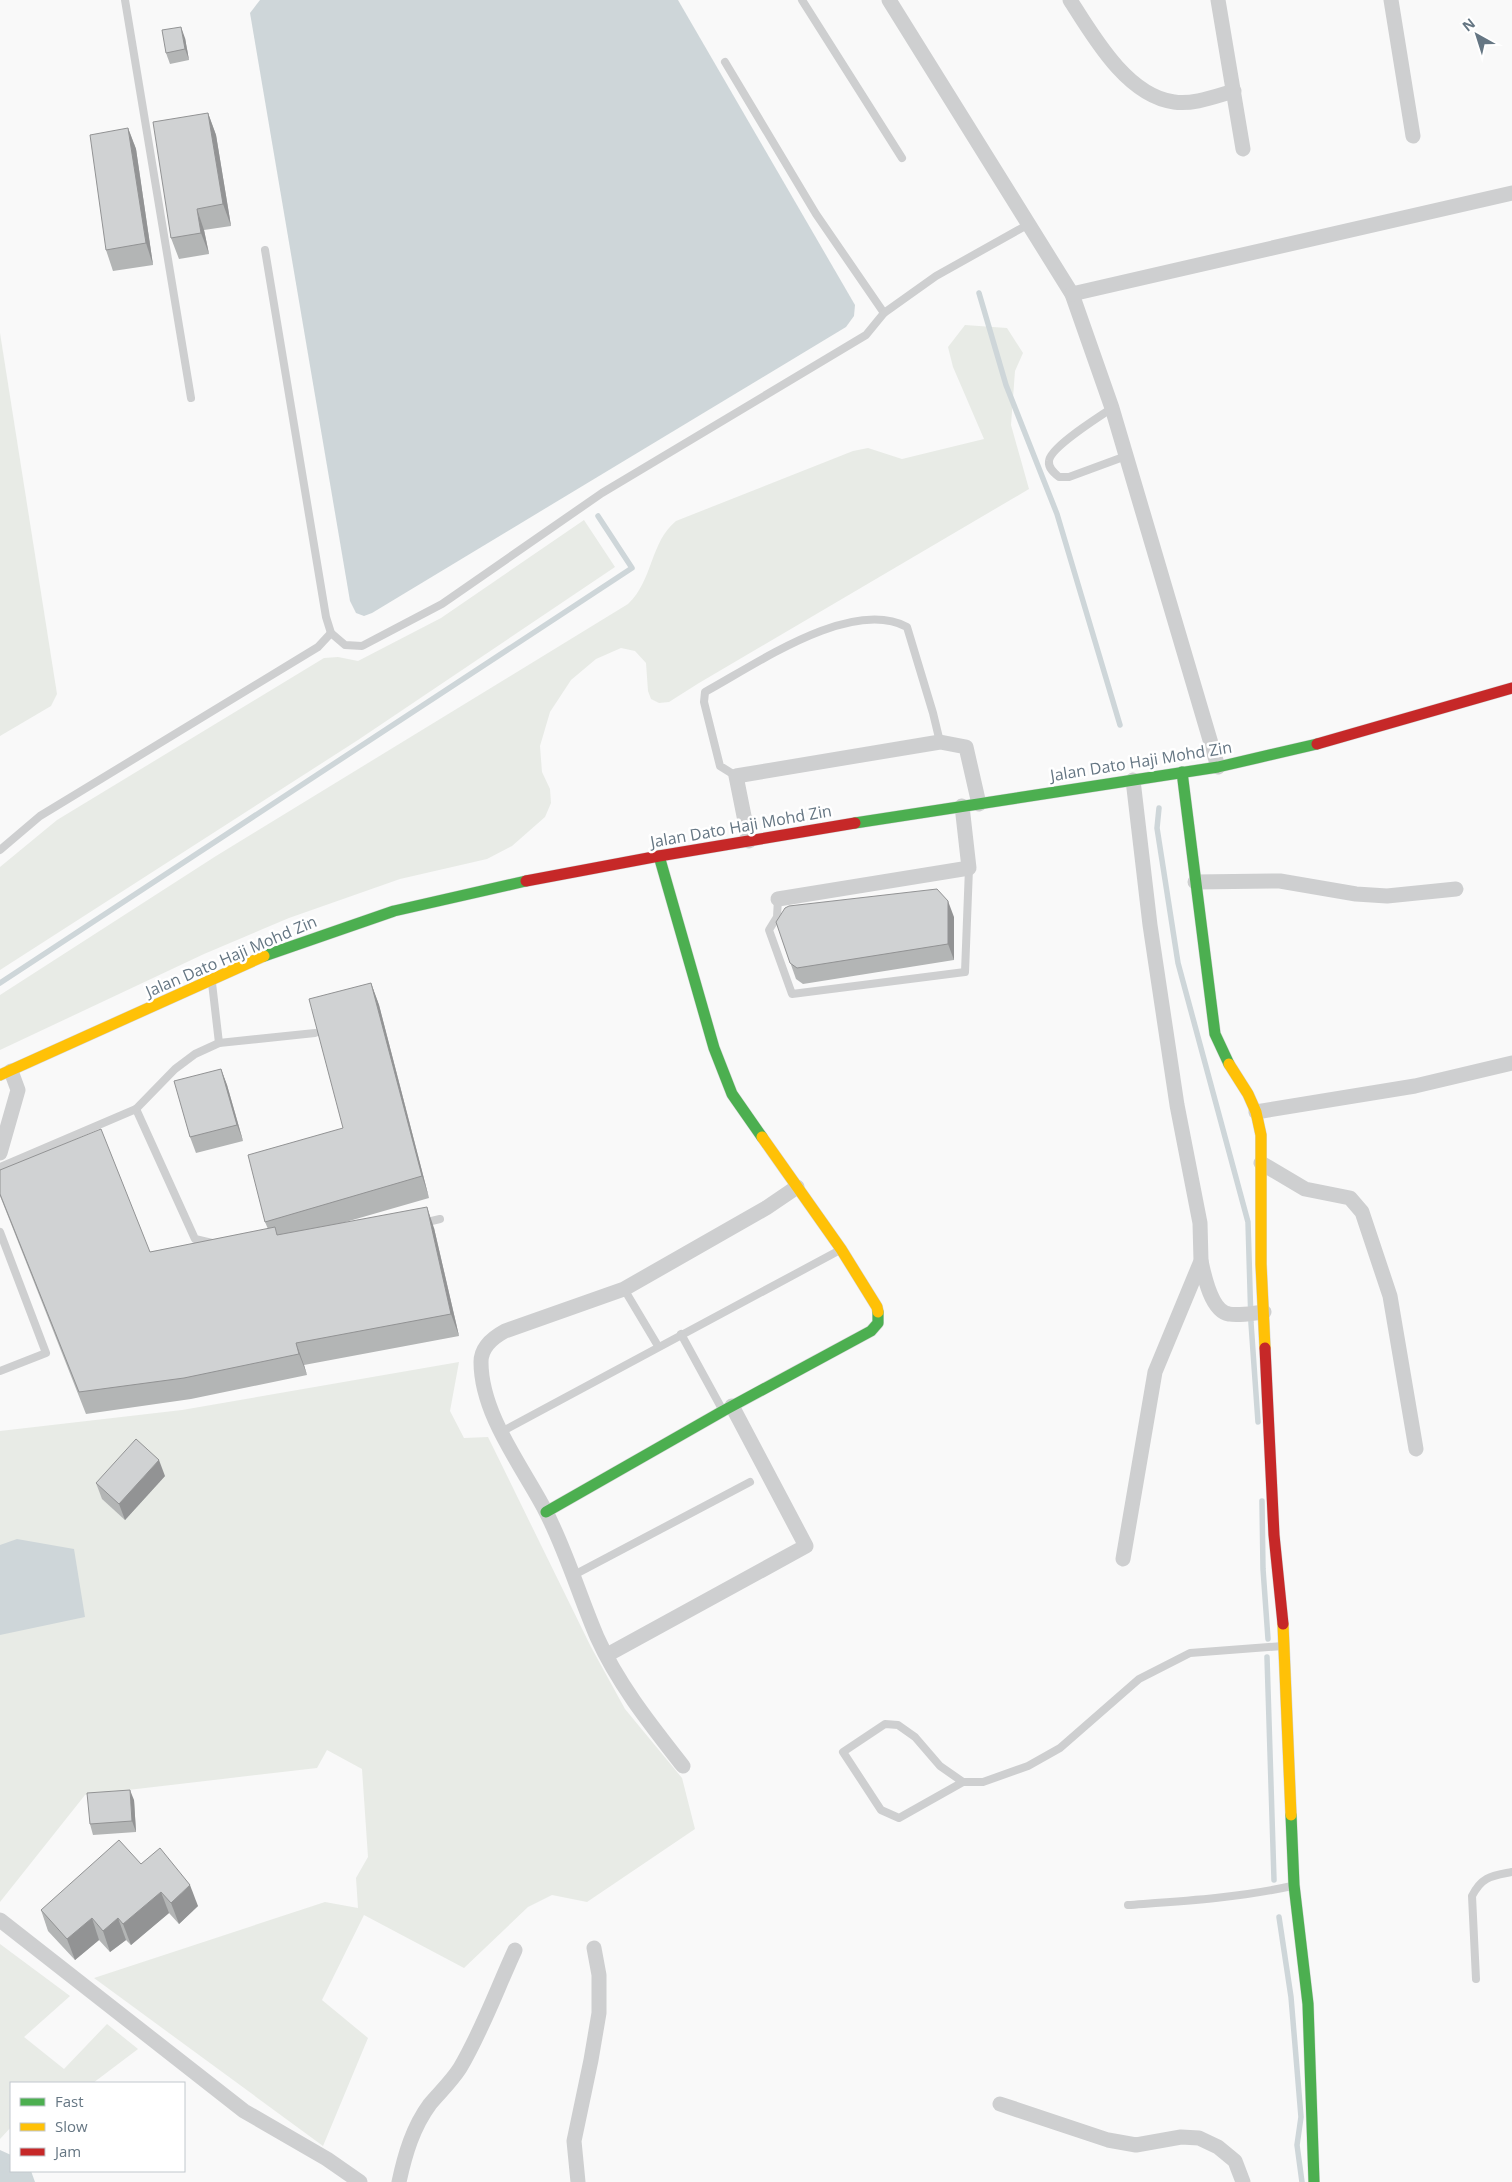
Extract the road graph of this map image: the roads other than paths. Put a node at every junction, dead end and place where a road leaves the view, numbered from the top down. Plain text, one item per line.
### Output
1 (125, 0) edge
2 (802, 0) edge
3 (889, 0) edge
4 (1070, 0) edge
5 (1218, 0) edge
6 (1391, 0) edge
7 (726, 62) dead end
8 (1234, 92) junction
9 (1412, 136) dead end
10 (1243, 149) dead end
11 (902, 158) dead end
12 (1512, 192) edge
13 (1029, 224) junction
14 (265, 250) dead end
15 (1072, 294) junction
16 (884, 313) junction
17 (191, 398) dead end
18 (1112, 408) junction
19 (1126, 456) junction
20 (331, 633) junction
21 (1512, 688) edge
22 (940, 742) junction
23 (1218, 767) junction
24 (1182, 772) junction
25 (736, 776) junction
26 (1133, 780) junction
27 (979, 804) junction
28 (962, 806) junction
29 (749, 841) junction
30 (0, 850) edge
31 (659, 856) junction
32 (969, 868) junction
33 (1195, 882) junction
34 (1456, 890) dead end
35 (778, 899) joint
36 (211, 979) junction
37 (315, 1033) edge
38 (219, 1043) junction
39 (1512, 1063) edge
40 (6, 1073) edge
41 (136, 1110) junction
42 (1256, 1112) junction
43 (0, 1153) edge
44 (1261, 1164) junction
45 (0, 1167) edge
46 (797, 1187) junction
47 (440, 1219) dead end
48 (412, 1226) edge
49 (0, 1232) edge
50 (220, 1245) edge
51 (842, 1249) junction
52 (1201, 1261) junction
53 (624, 1289) junction
54 (1261, 1312) junction
55 (681, 1334) junction
56 (658, 1346) junction
57 (0, 1370) edge
58 (727, 1408) junction
59 (501, 1432) junction
60 (1416, 1449) dead end
61 (750, 1482) dead end
62 (546, 1512) junction
63 (1124, 1559) dead end
64 (572, 1576) junction
65 (1285, 1646) junction
66 (607, 1655) junction
67 (683, 1766) dead end
68 (963, 1782) junction
69 (1512, 1872) edge
70 (1294, 1885) junction
71 (1128, 1905) dead end
72 (0, 1920) edge
73 (594, 1948) dead end
74 (515, 1950) dead end
75 (1476, 1979) dead end
76 (1000, 2104) dead end
77 (360, 2182) edge
78 (400, 2182) edge
79 (578, 2182) edge
80 (1243, 2182) edge
81 (1314, 2182) edge

1 - 17 lane
2 - 11 lane
3 - 13 street
4 - 8 street
5 - 8 street
6 - 9 street
7 - 16 lane
8 - 10 street
12 - 15 street
13 - 15 street
13 - 16 lane
14 - 20 lane
15 - 18 street
16 - 20 lane
18 - 19 street
18 - 19 lane
19 - 23 street
20 - 30 lane
21 - 23 street, Jalan Dato Haji Mohd Zin
22 - 25 street
22 - 25 lane
22 - 27 street
23 - 24 street, Jalan Dato Haji Mohd Zin
24 - 26 street, Jalan Dato Haji Mohd Zin
24 - 33 street
25 - 29 street
26 - 27 street, Jalan Dato Haji Mohd Zin
26 - 52 street
27 - 28 street, Jalan Dato Haji Mohd Zin
28 - 29 street, Jalan Dato Haji Mohd Zin
28 - 32 street
29 - 31 street, Jalan Dato Haji Mohd Zin
31 - 36 street, Jalan Dato Haji Mohd Zin
31 - 46 street
32 - 35 street
32 - 35 lane
33 - 34 street
33 - 42 street
36 - 38 lane
36 - 40 street, Jalan Dato Haji Mohd Zin
37 - 38 lane
38 - 41 lane
39 - 42 street
40 - 43 street
41 - 45 lane
41 - 50 lane
42 - 44 street
44 - 54 street
44 - 60 street
46 - 51 street
46 - 53 street
47 - 48 lane
49 - 57 lane
51 - 55 lane
51 - 58 street
52 - 54 street
52 - 63 street
53 - 56 lane
53 - 59 street
54 - 65 street
55 - 56 lane
55 - 58 lane
56 - 59 lane
58 - 62 street
58 - 66 street
59 - 62 street
61 - 64 lane
62 - 64 street
64 - 66 street
65 - 68 lane
65 - 70 street
66 - 67 street
68 - 68 lane
69 - 75 lane
70 - 71 lane
70 - 81 street
72 - 77 street
73 - 79 street
74 - 78 street
76 - 80 street

